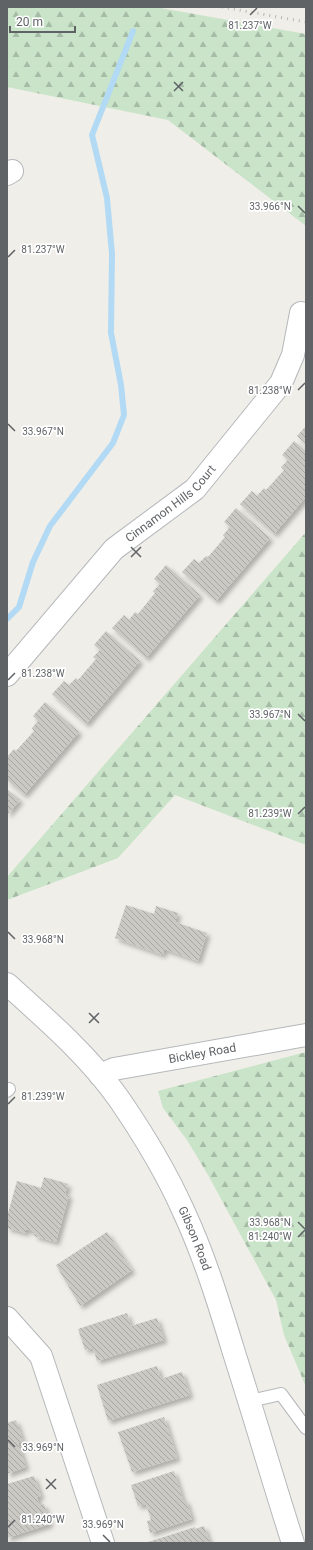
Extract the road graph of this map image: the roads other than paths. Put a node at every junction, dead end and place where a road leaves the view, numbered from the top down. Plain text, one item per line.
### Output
1 (301, 313) dead end
2 (7, 676) edge
3 (7, 984) edge
4 (306, 1035) edge
5 (100, 1075) junction
6 (7, 1318) edge
7 (250, 1401) junction
8 (306, 1428) edge
9 (104, 1543) edge
10 (293, 1543) edge

1 - 2 street, Cinnamon Hills Court
3 - 5 street, Gibson Road
4 - 5 street, Bickley Road
5 - 7 street, Gibson Road
6 - 9 street
7 - 8 lane
7 - 10 street, Gibson Road

